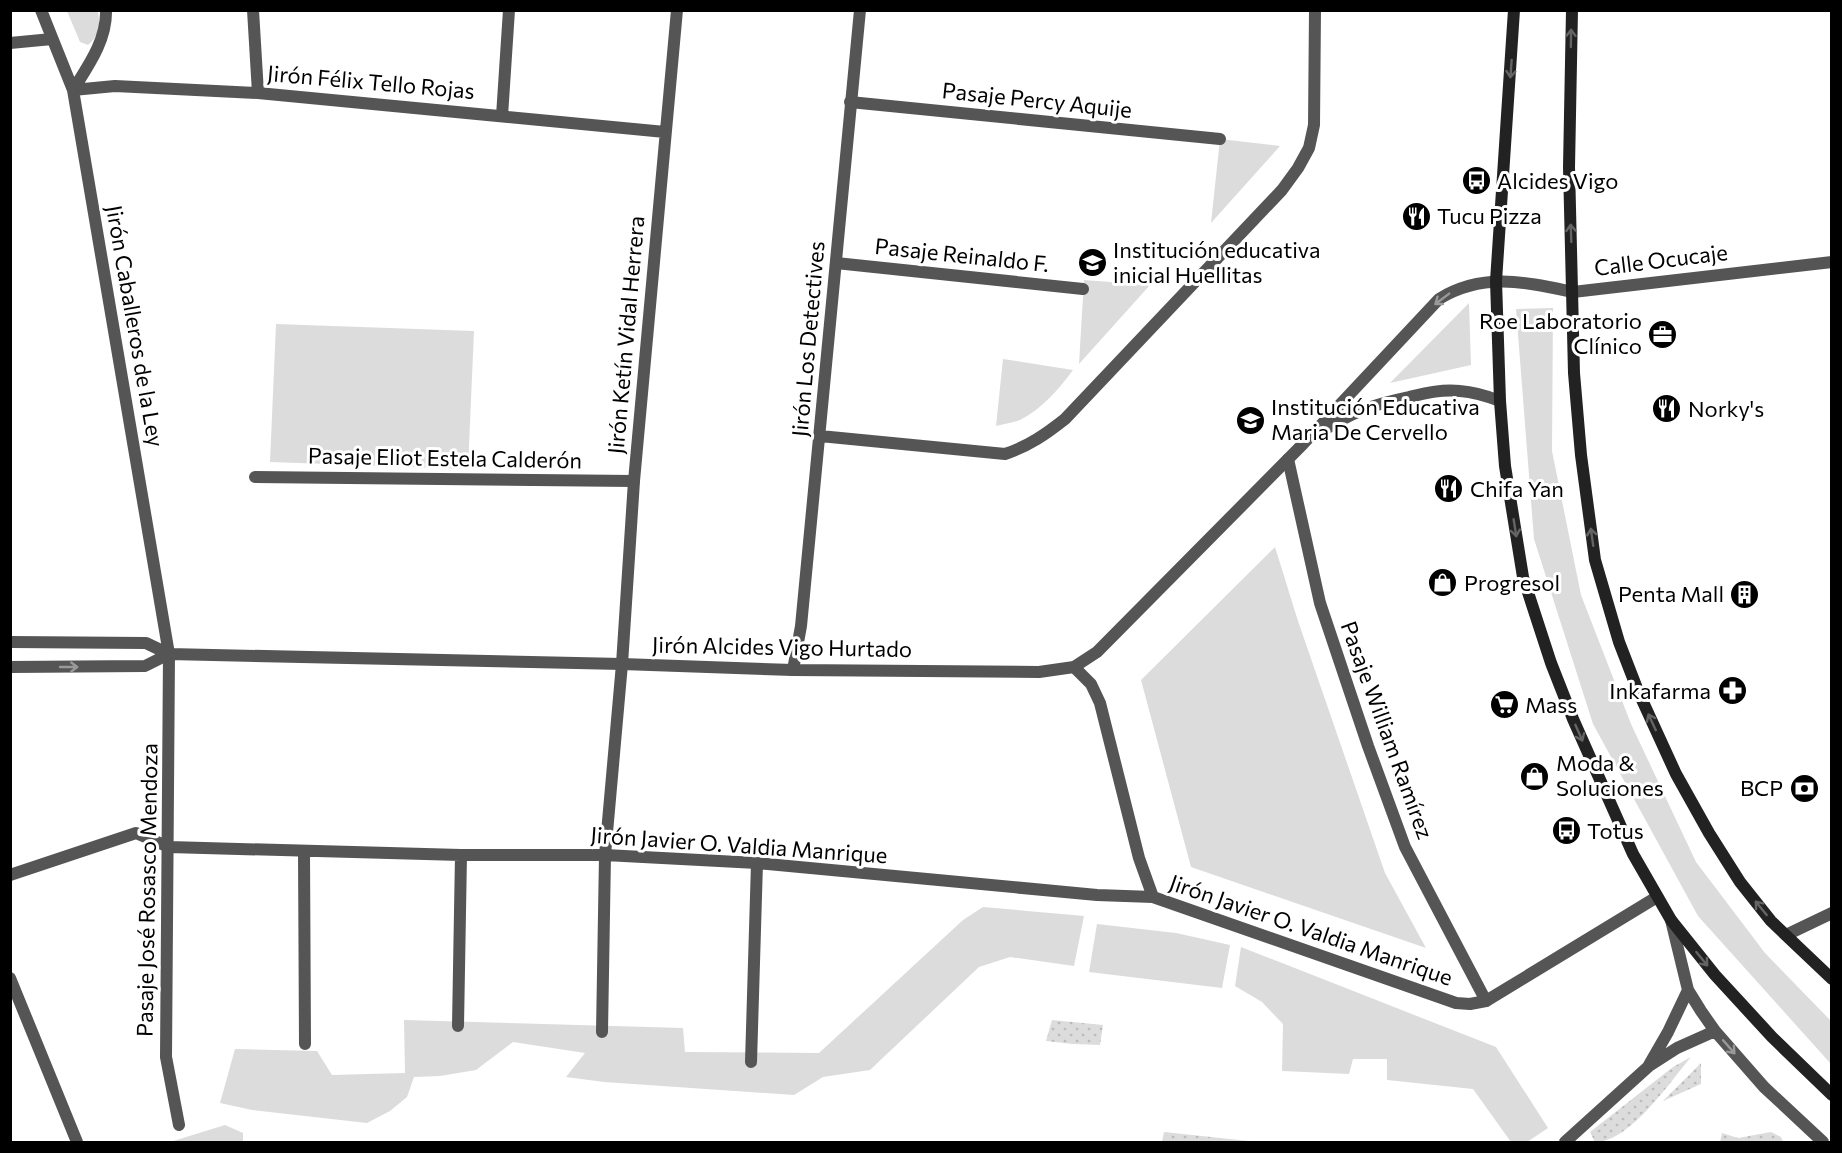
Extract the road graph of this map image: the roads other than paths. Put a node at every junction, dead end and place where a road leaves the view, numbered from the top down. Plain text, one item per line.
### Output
1 (41, 10) edge
2 (106, 10) edge
3 (253, 10) edge
4 (509, 10) edge
5 (677, 10) edge
6 (860, 10) edge
7 (1315, 10) edge
8 (1514, 10) edge
9 (1572, 10) edge
10 (52, 39) junction
11 (10, 43) edge
12 (73, 90) junction
13 (258, 93) junction
14 (850, 102) junction
15 (502, 116) junction
16 (665, 132) junction
17 (1220, 139) dead end
18 (836, 262) junction
19 (1832, 262) edge
20 (1496, 282) junction
21 (1083, 289) dead end
22 (1573, 292) junction
23 (1500, 401) junction
24 (820, 436) junction
25 (1303, 444) junction
26 (1288, 459) junction
27 (255, 477) dead end
28 (634, 481) junction
29 (10, 642) edge
30 (169, 654) junction
31 (622, 664) junction
32 (1074, 666) junction
33 (10, 667) edge
34 (793, 670) junction
35 (169, 847) junction
36 (304, 852) junction
37 (461, 855) junction
38 (605, 855) junction
39 (757, 863) junction
40 (10, 875) edge
41 (1153, 897) junction
42 (1657, 897) junction
43 (1832, 912) edge
44 (1671, 920) junction
45 (1786, 935) junction
46 (10, 978) edge
47 (1832, 979) edge
48 (1688, 990) junction
49 (1486, 1001) junction
50 (458, 1026) dead end
51 (1715, 1030) junction
52 (602, 1032) dead end
53 (305, 1044) dead end
54 (751, 1062) dead end
55 (1649, 1066) junction
56 (1832, 1095) edge
57 (179, 1125) dead end
58 (77, 1143) edge
59 (1565, 1143) edge
60 (1823, 1143) edge

1 - 10 street, Jirón Caballeros de la Ley
2 - 12 street
3 - 13 street
4 - 15 street
5 - 16 street, Jirón Ketín Vidal Herrera
6 - 14 street, Jirón Los Detectives
7 - 24 street
8 -> 20 main road
22 -> 9 main road
10 - 11 street
10 - 12 street, Jirón Caballeros de la Ley
12 - 13 street, Jirón Félix Tello Rojas
12 - 30 street, Jirón Caballeros de la Ley
13 - 15 street, Jirón Félix Tello Rojas
14 - 17 street, Pasaje Percy Aquije
14 - 18 street, Jirón Los Detectives
15 - 16 street, Jirón Félix Tello Rojas
16 - 28 street, Jirón Ketín Vidal Herrera
18 - 21 street, Pasaje Reinaldo F.
18 - 24 street, Jirón Los Detectives
19 - 22 street, Calle Ocucaje
20 - 22 street, Calle Ocucaje
20 - 23 main road
20 -> 25 street, Jirón Alcides Vigo Hurtado
45 -> 22 main road
23 - 25 street, Jirón Alcides Vigo Hurtado
23 -> 42 main road
24 - 34 street, Jirón Los Detectives
25 - 26 street, Jirón Alcides Vigo Hurtado
26 - 32 street, Jirón Alcides Vigo Hurtado
26 - 49 street, Pasaje William Ramírez
27 - 28 street, Pasaje Eliot Estela Calderón
28 - 31 street, Jirón Ketín Vidal Herrera
29 - 30 street, Jirón Alcides Vigo Hurtado
30 - 31 street, Jirón Alcides Vigo Hurtado
33 -> 30 street, Jirón Alcides Vigo Hurtado
30 - 35 street, Pasaje José Rosasco Mendoza
31 - 34 street, Jirón Alcides Vigo Hurtado
31 - 38 street, Jirón Ketín Vidal Herrera
32 - 34 street, Jirón Alcides Vigo Hurtado
32 - 41 street
35 - 36 street, Jirón Javier O. Valdia Manrique
35 - 40 street, Jirón Javier O. Valdia Manrique
35 - 57 street, Pasaje José Rosasco Mendoza
36 - 37 street, Jirón Javier O. Valdia Manrique
36 - 53 street
37 - 38 street, Jirón Javier O. Valdia Manrique
37 - 50 street
38 - 39 street, Jirón Javier O. Valdia Manrique
38 - 52 street, Jirón Ketín Vidal Herrera
39 - 41 street, Jirón Javier O. Valdia Manrique
39 - 54 street
41 - 49 street, Jirón Javier O. Valdia Manrique
42 - 44 main road
42 - 49 street
43 - 45 street
44 - 48 street
44 -> 56 main road
45 - 47 main road
46 - 58 street
48 - 51 street
48 - 55 street
51 - 55 street
51 -> 60 street
55 - 59 street

